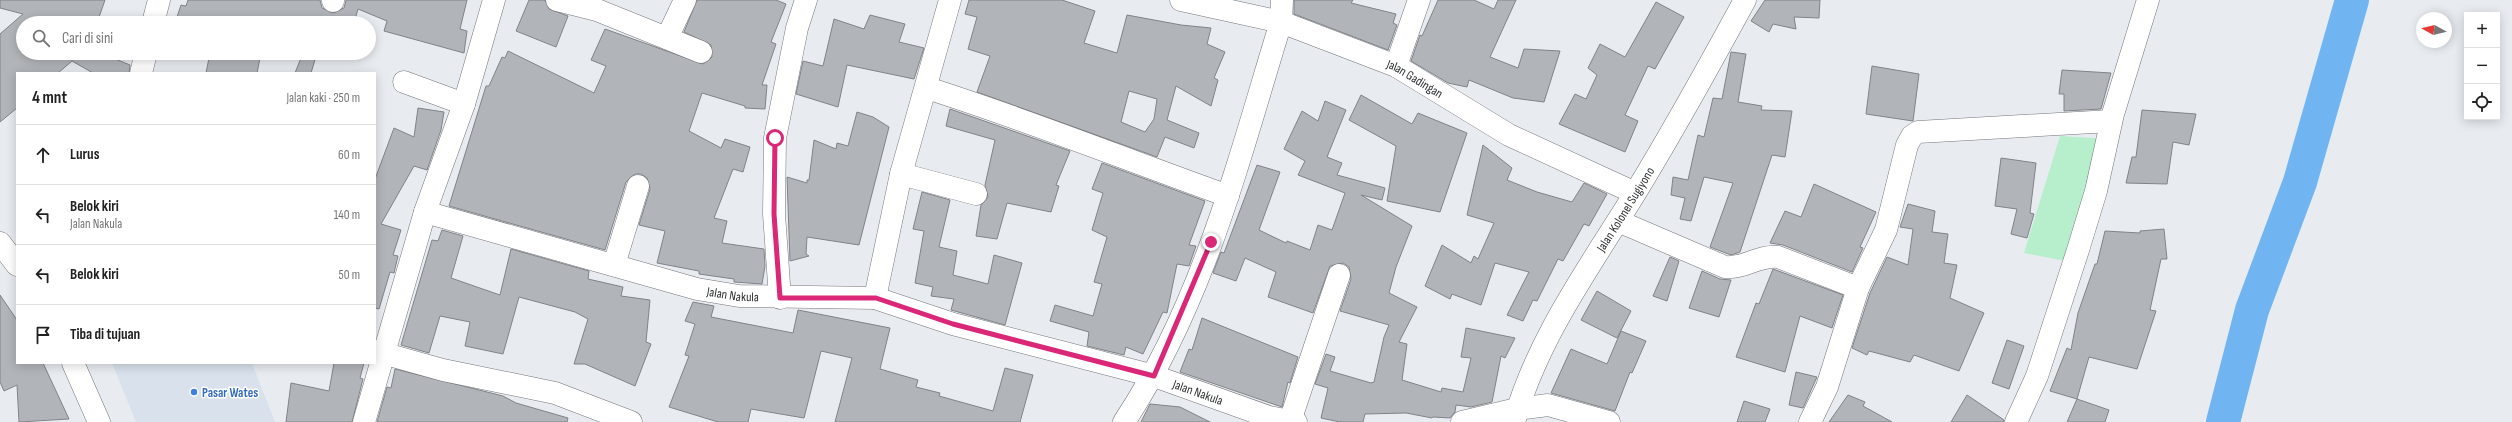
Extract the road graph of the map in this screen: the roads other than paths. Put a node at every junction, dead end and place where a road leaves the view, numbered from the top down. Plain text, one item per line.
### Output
1 (159, 0) edge
2 (494, 0) edge
3 (557, 0) edge
4 (685, 0) edge
5 (806, 0) edge
6 (950, 0) edge
7 (1181, 0) edge
8 (1282, 0) edge
9 (1419, 0) edge
10 (1745, 0) edge
11 (2148, 0) edge
12 (155, 16) edge
13 (1281, 22) junction
14 (667, 38) junction
15 (701, 52) dead end
16 (144, 60) edge
17 (1396, 66) junction
18 (140, 72) edge
19 (404, 82) dead end
20 (927, 88) junction
21 (464, 104) junction
22 (2111, 121) junction
23 (901, 174) junction
24 (638, 186) dead end
25 (1636, 193) junction
26 (976, 194) dead end
27 (1228, 196) junction
28 (425, 212) junction
29 (1618, 221) junction
30 (0, 243) edge
31 (16, 263) edge
32 (614, 265) junction
33 (1339, 275) dead end
34 (1858, 288) junction
35 (780, 298) junction
36 (876, 298) junction
37 (380, 352) edge
38 (73, 364) edge
39 (1154, 376) junction
40 (1516, 415) edge
41 (1268, 420) edge
42 (99, 422) edge
43 (364, 422) edge
44 (631, 422) edge
45 (1124, 422) edge
46 (1293, 422) edge
47 (1462, 422) edge
48 (1609, 422) edge
49 (1810, 422) edge
50 (2016, 422) edge

1 - 12 main road
2 - 21 main road
3 - 14 main road
4 - 14 main road
5 - 35 main road
6 - 20 main road
7 - 13 main road, Jalan Gadingan
8 - 13 main road
9 - 17 main road
10 - 25 main road, Jalan Kolonel Sugiyono
11 - 22 main road
13 - 17 main road, Jalan Gadingan
13 - 27 main road
14 - 15 main road
16 - 18 main road
17 - 25 main road, Jalan Gadingan
19 - 21 main road
20 - 23 main road
20 - 27 main road
21 - 28 main road
22 - 34 main road
22 - 50 main road
23 - 26 main road
23 - 36 main road
24 - 32 main road
25 - 29 main road, Jalan Kolonel Sugiyono
27 - 39 main road
28 - 32 main road, Jalan Nakula
28 - 37 main road
29 - 34 main road
29 - 40 main road, Jalan Kolonel Sugiyono
30 - 31 main road
32 - 35 main road, Jalan Nakula
33 - 46 main road
34 - 49 main road
35 - 36 main road, Jalan Nakula
36 - 39 main road, Jalan Nakula
37 - 43 main road
37 - 44 main road
38 - 42 main road
39 - 41 main road, Jalan Nakula
39 - 45 main road
40 - 47 main road
40 - 48 main road
41 - 46 main road, Jalan Nakula

